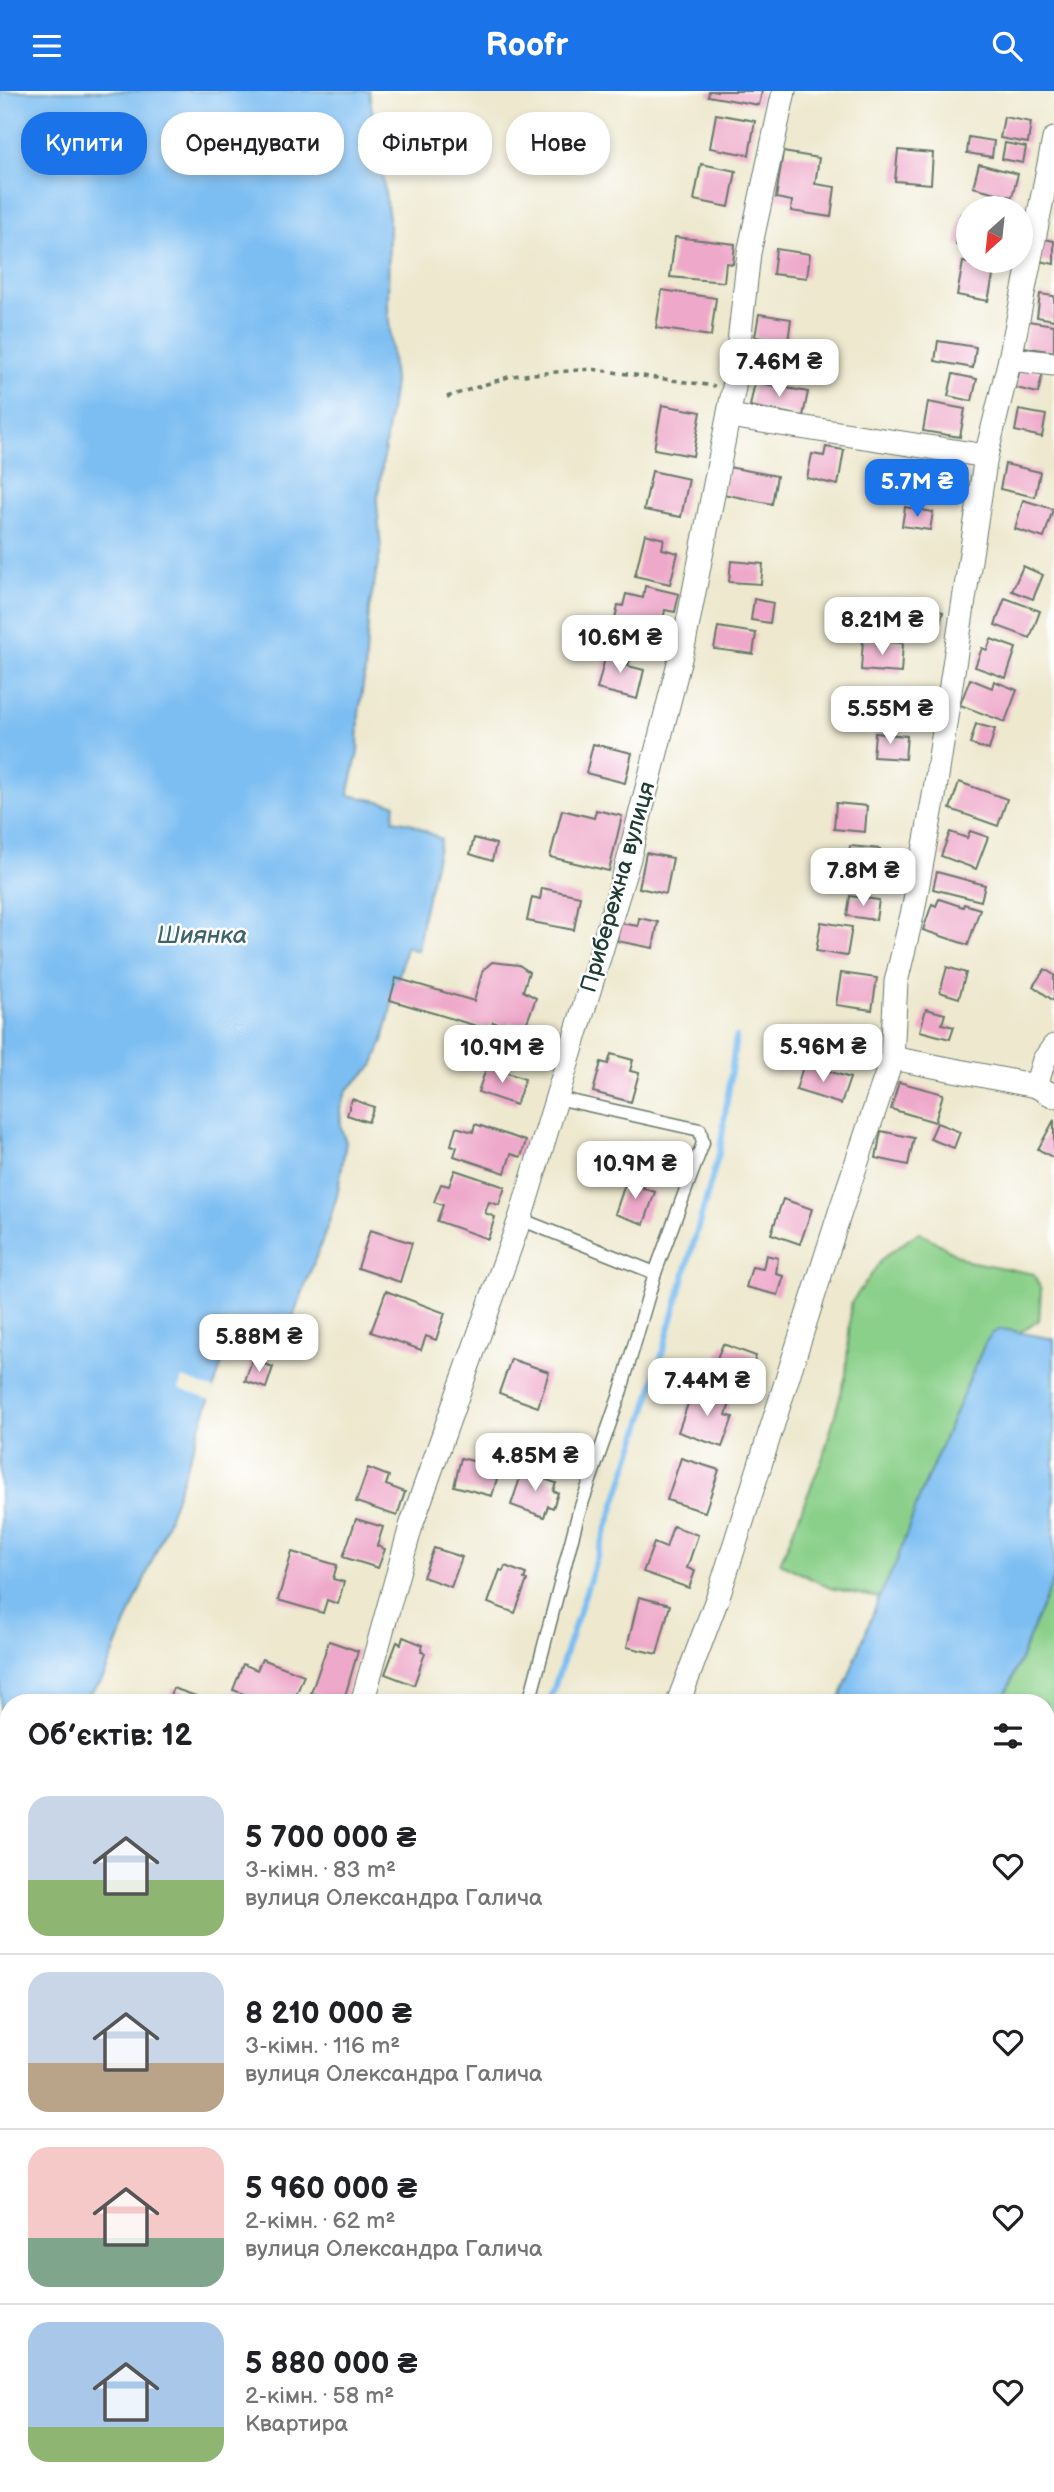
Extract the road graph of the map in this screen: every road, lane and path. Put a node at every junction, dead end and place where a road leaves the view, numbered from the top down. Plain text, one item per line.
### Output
1 (784, 91) edge
2 (1054, 139) edge
3 (1010, 359) junction
4 (1054, 364) edge
5 (734, 387) junction
6 (447, 397) dead end
7 (729, 416) junction
8 (986, 456) junction
9 (1054, 1046) edge
10 (892, 1058) junction
11 (1045, 1091) edge
12 (557, 1098) junction
13 (520, 1219) junction
14 (655, 1273) junction
15 (364, 1694) edge
16 (531, 1694) edge
17 (681, 1694) edge

1 - 5 street, Прибережна вулиця
2 - 3 street
3 - 4 street
3 - 8 street
5 - 6 path
5 - 7 street, Прибережна вулиця
7 - 8 street
7 - 12 street, Прибережна вулиця
8 - 10 street
9 - 11 street
10 - 11 street
10 - 17 street
12 - 13 street, Прибережна вулиця
12 - 14 lane
13 - 14 lane
13 - 15 street, Прибережна вулиця
14 - 16 lane

